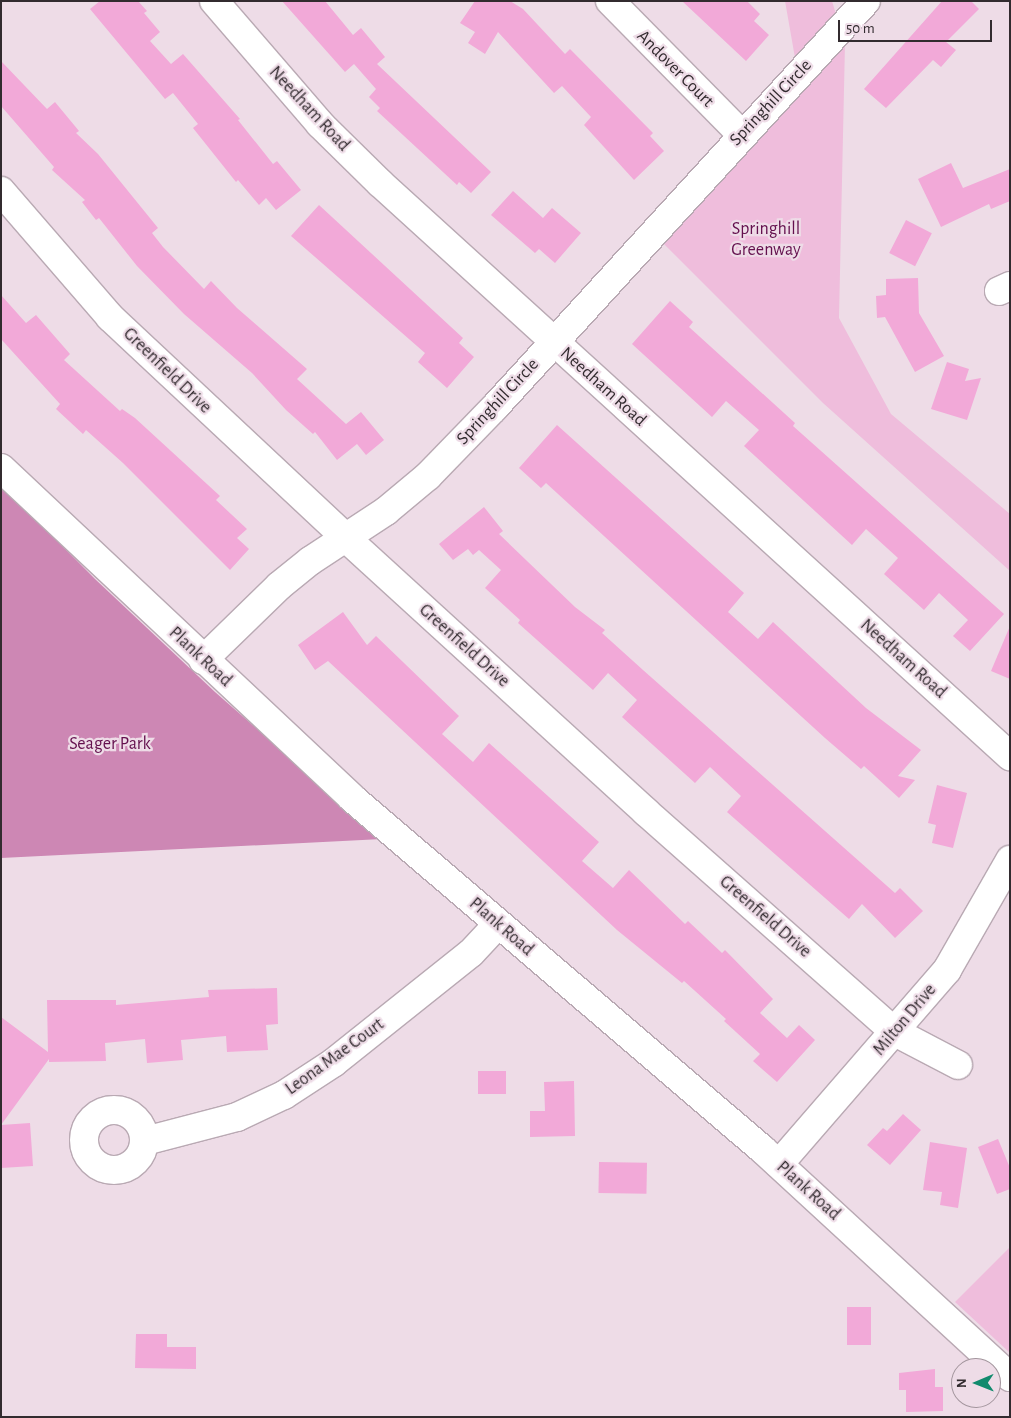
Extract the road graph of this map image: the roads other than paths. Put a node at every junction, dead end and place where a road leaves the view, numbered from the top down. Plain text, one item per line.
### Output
1 (214, 1) edge
2 (610, 1) edge
3 (866, 1) edge
4 (742, 135) junction
5 (1, 191) edge
6 (554, 342) junction
7 (1, 468) edge
8 (346, 538) junction
9 (203, 660) junction
10 (1010, 756) edge
11 (1010, 860) edge
12 (498, 924) junction
13 (896, 1032) junction
14 (958, 1066) dead end
15 (145, 1141) dead end
16 (779, 1164) junction
17 (1010, 1377) edge

1 - 6 street, Needham Road
2 - 4 street, Andover Court
3 - 4 street, Springhill Circle
4 - 6 street, Springhill Circle
5 - 8 street, Greenfield Drive
6 - 8 street, Springhill Circle
6 - 10 street, Needham Road
7 - 9 street, Plank Road
8 - 9 street, Springhill Circle
8 - 13 street, Greenfield Drive
9 - 12 street, Plank Road
11 - 13 street, Milton Drive
12 - 15 street, Leona Mae Court
12 - 16 street, Plank Road
13 - 14 street, Greenfield Drive
13 - 16 street, Milton Drive
16 - 17 street, Plank Road

